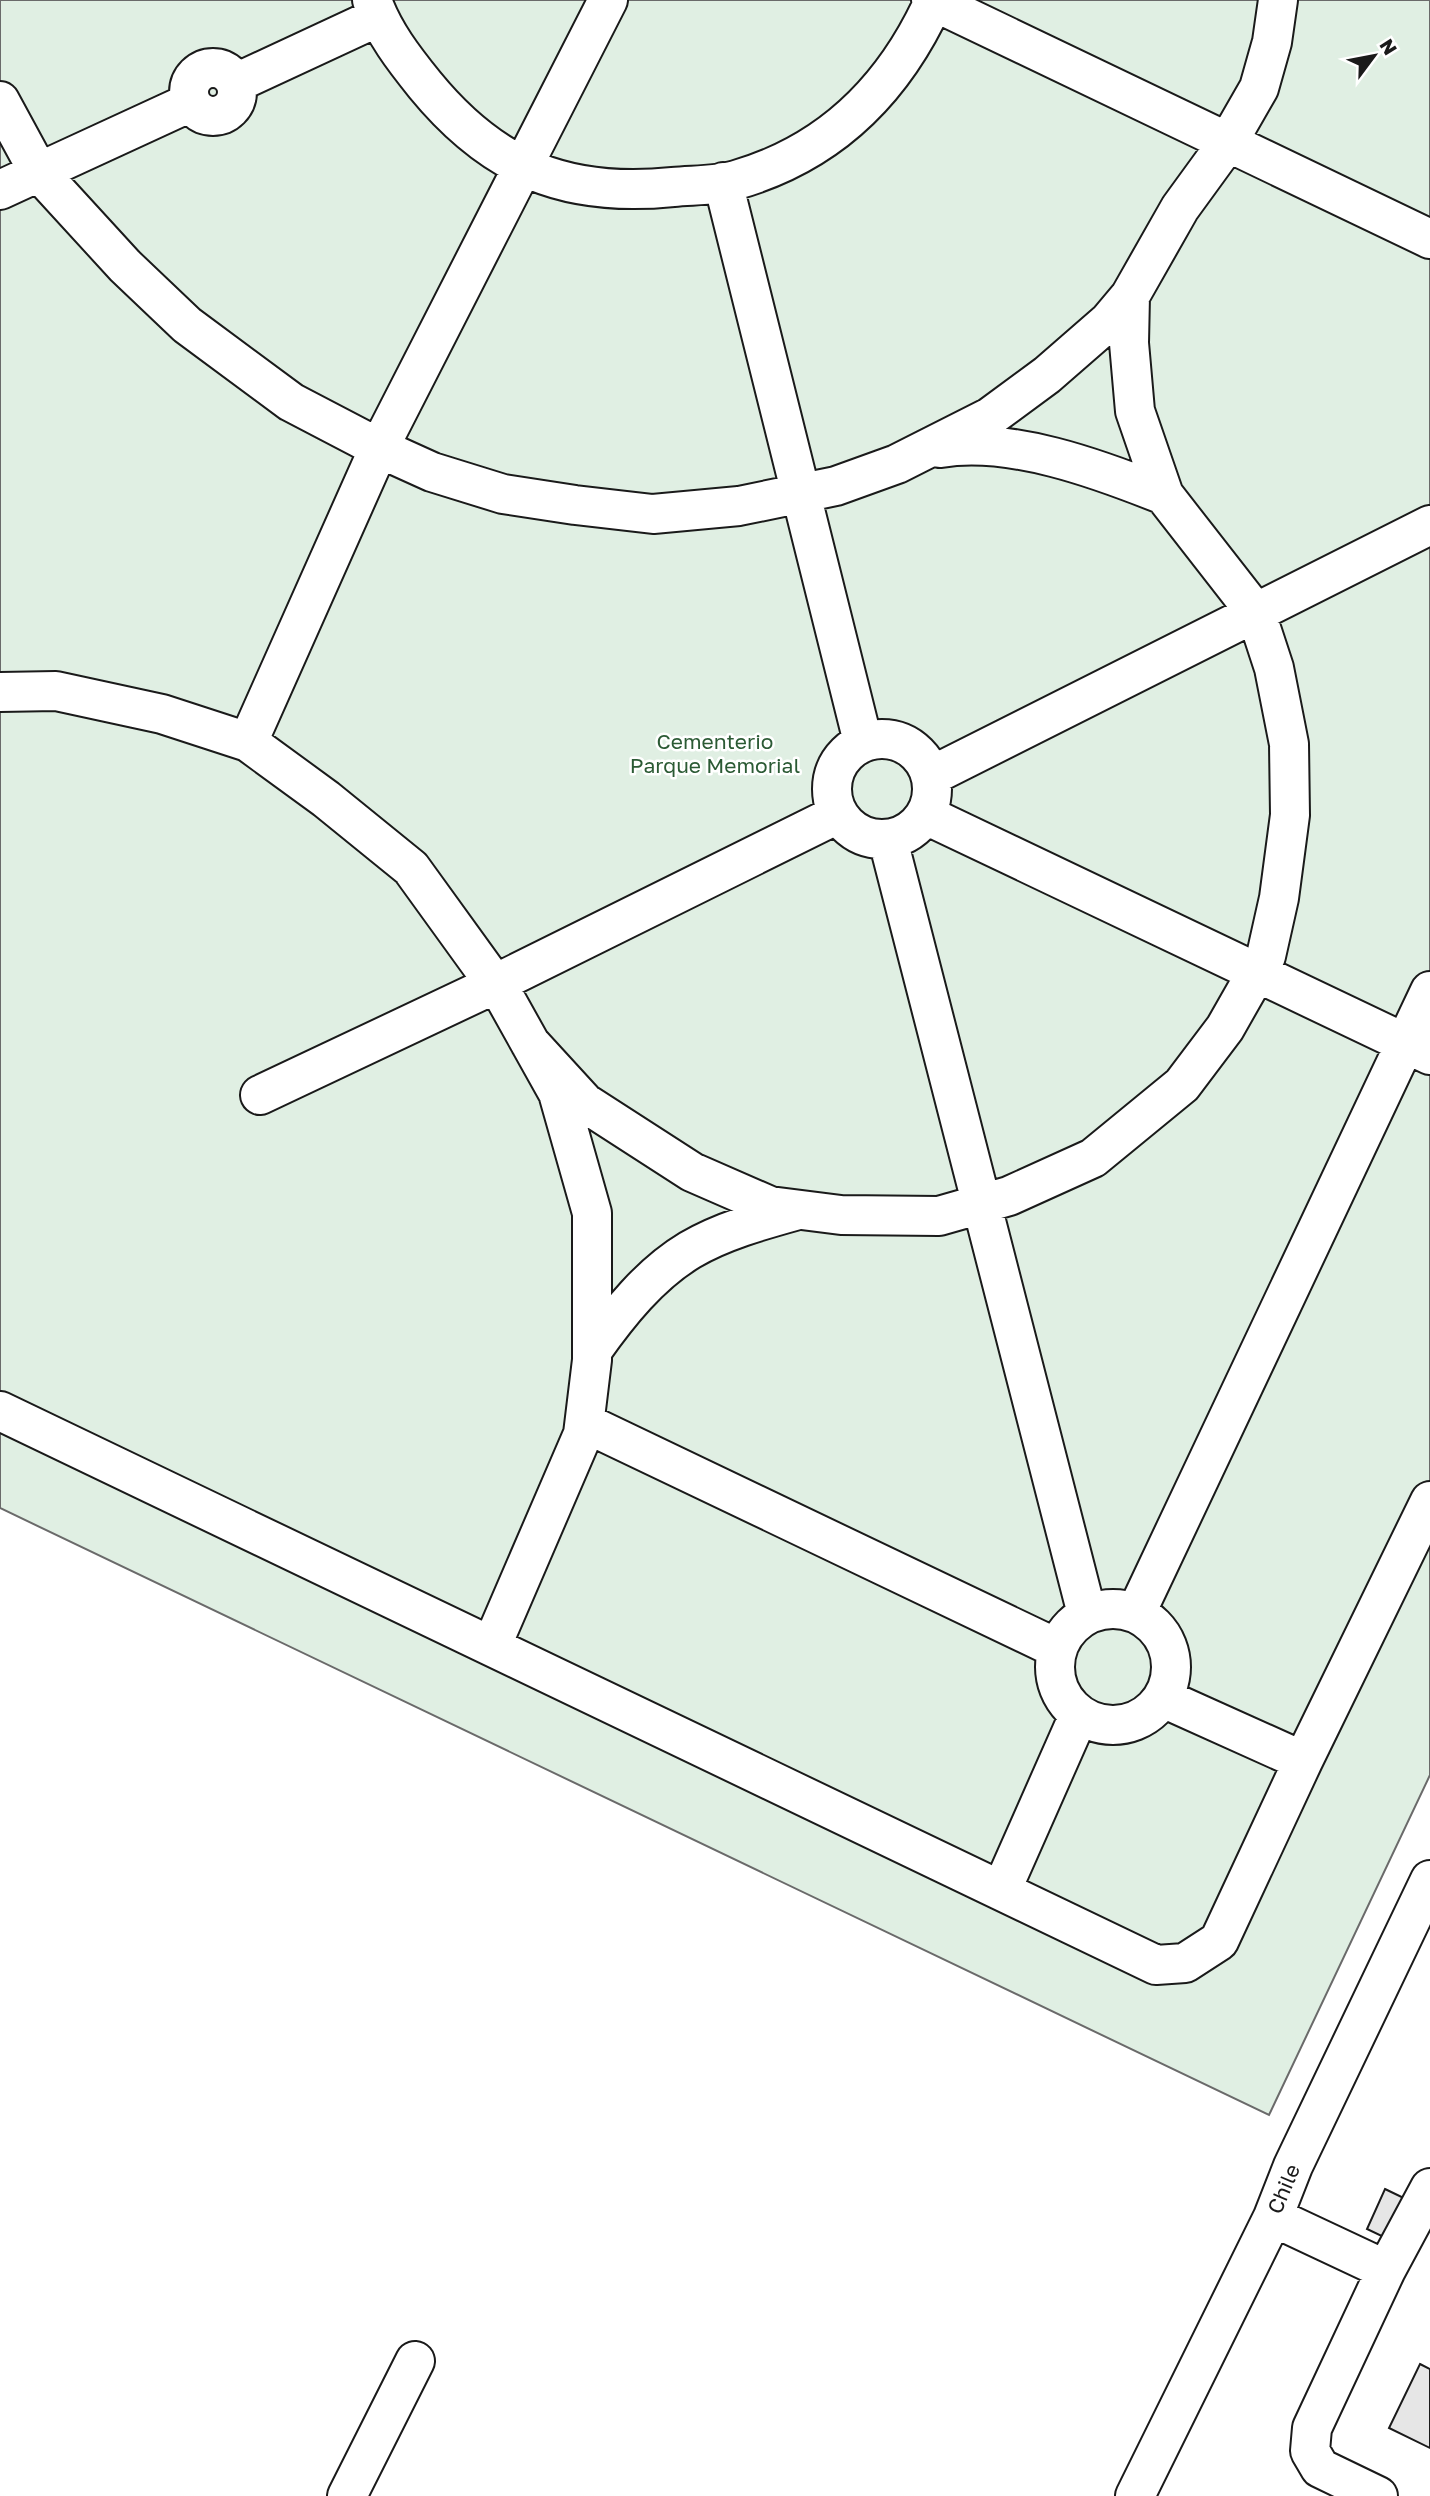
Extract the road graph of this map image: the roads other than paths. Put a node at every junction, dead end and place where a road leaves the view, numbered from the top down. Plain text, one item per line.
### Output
1 (608, 0) edge
2 (1278, 0) edge
3 (932, 1) edge
4 (375, 8) edge
5 (0, 101) edge
6 (1228, 142) junction
7 (522, 168) junction
8 (38, 171) junction
9 (723, 182) junction
10 (0, 190) edge
11 (1430, 239) edge
12 (1130, 296) junction
13 (379, 448) junction
14 (922, 451) junction
15 (802, 493) junction
16 (1164, 495) junction
17 (1430, 525) edge
18 (1256, 613) junction
19 (0, 692) edge
20 (248, 742) junction
21 (863, 742) junction
22 (931, 776) junction
23 (838, 814) junction
24 (926, 815) junction
25 (888, 840) junction
26 (1257, 972) junction
27 (495, 984) junction
28 (1430, 990) edge
29 (530, 1043) junction
30 (1418, 1049) edge
31 (260, 1095) dead end
32 (982, 1204) junction
33 (800, 1210) junction
34 (592, 1351) junction
35 (0, 1411) edge
36 (585, 1423) junction
37 (1430, 1501) edge
38 (1136, 1613) junction
39 (1087, 1614) junction
40 (492, 1645) junction
41 (1058, 1649) junction
42 (1163, 1698) junction
43 (1079, 1715) junction
44 (1303, 1761) junction
45 (1430, 1880) edge
46 (1002, 1889) junction
47 (1430, 2188) edge
48 (1273, 2217) junction
49 (1386, 2270) junction
50 (415, 2361) dead end
51 (347, 2496) edge
52 (1135, 2496) edge
53 (1378, 2496) edge

1 - 7 street
2 - 6 street
3 - 6 street
3 - 9 street
4 - 7 street
4 - 8 street
5 - 8 street
6 - 11 street
6 - 12 street
7 - 9 street
7 - 13 street
8 - 10 street
8 - 13 street
9 - 15 street
12 - 14 street
12 - 16 street
13 - 15 street
13 - 20 street
14 - 15 street
14 - 16 street
15 - 21 street
16 - 18 street
17 - 18 street
18 - 22 street
18 - 26 street
19 - 20 street
20 - 27 street
21 - 22 street
21 - 23 street
22 - 24 street
23 - 25 street
23 - 27 street
24 - 25 street
24 - 26 street
25 - 32 street
26 - 30 street
26 - 32 street
27 - 29 street
27 - 31 street
28 - 30 street
29 - 33 street
29 - 34 street
30 - 38 street
32 - 33 street
32 - 39 street
33 - 34 street
34 - 36 street
35 - 40 street
36 - 40 street
36 - 41 street
37 - 44 street
38 - 39 street
38 - 42 street
39 - 41 street
40 - 46 street
41 - 43 street
42 - 43 street
42 - 44 street
43 - 46 street
44 - 46 street
45 - 48 street, Chile
47 - 49 street
48 - 49 street
48 - 52 street, Chile
49 - 53 street
50 - 51 street

